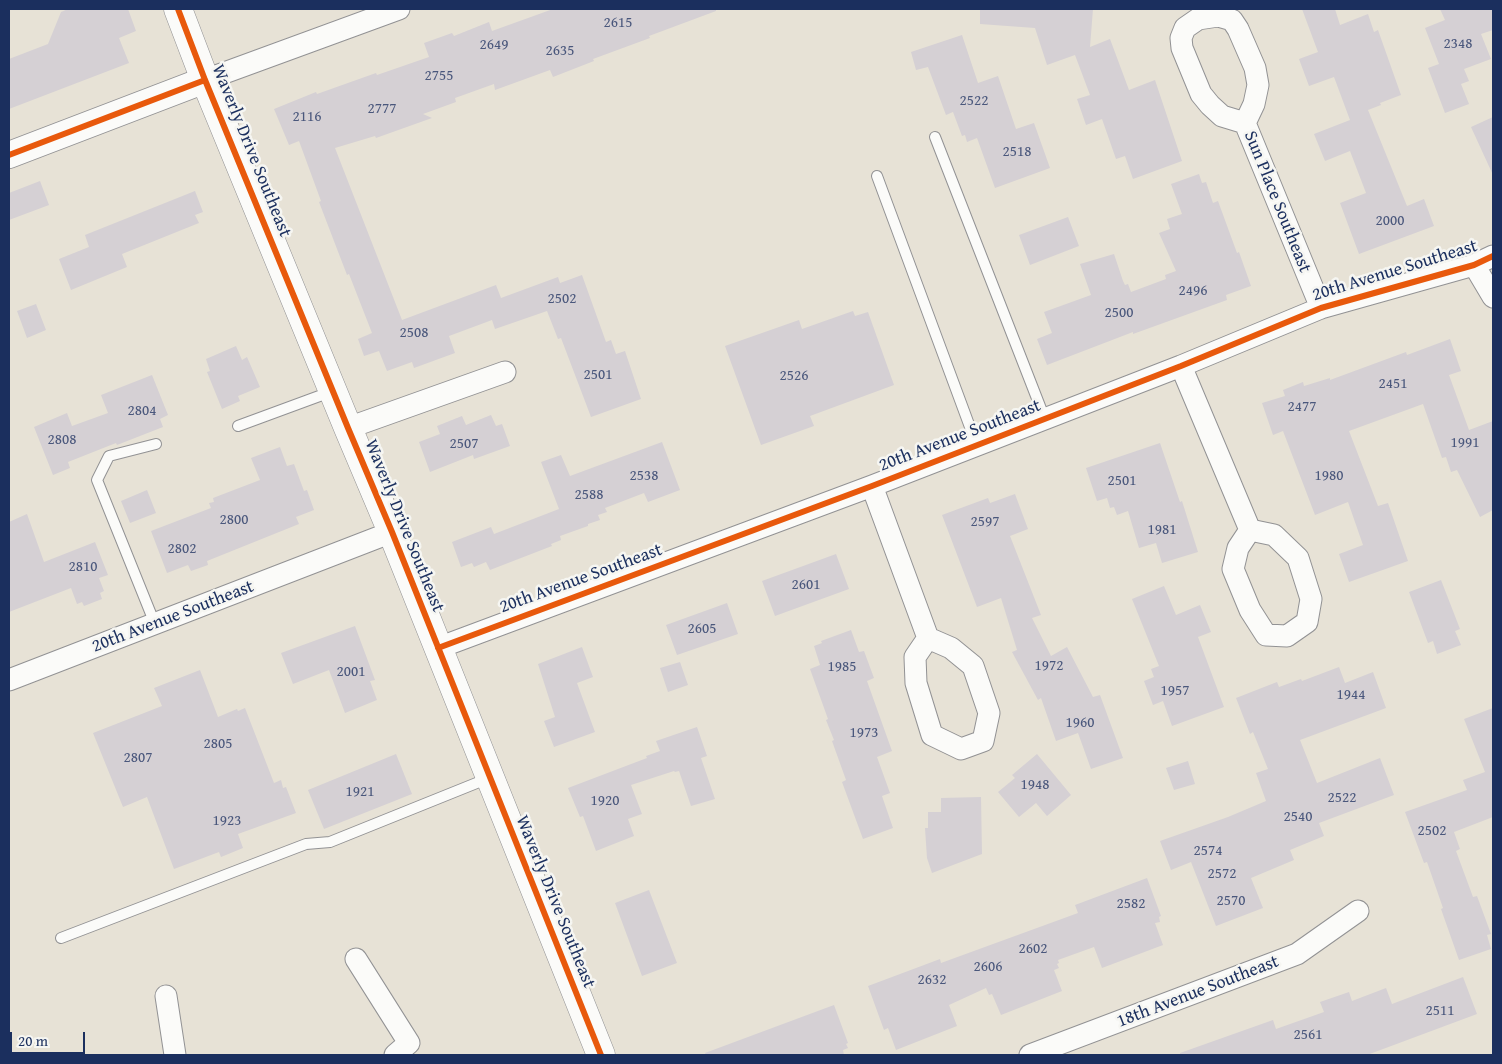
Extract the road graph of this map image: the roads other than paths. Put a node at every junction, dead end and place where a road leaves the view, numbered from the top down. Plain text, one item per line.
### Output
1 (178, 9) edge
2 (399, 9) edge
3 (205, 80) junction
4 (1245, 122) junction
5 (935, 137) dead end
6 (9, 155) edge
7 (877, 176) dead end
8 (1493, 256) edge
9 (1474, 265) junction
10 (1493, 296) edge
11 (1321, 308) junction
12 (1180, 366) junction
13 (505, 372) dead end
14 (334, 391) junction
15 (1045, 419) junction
16 (238, 426) dead end
17 (348, 428) junction
18 (156, 444) dead end
19 (977, 446) junction
20 (872, 486) junction
21 (1250, 530) junction
22 (392, 532) junction
23 (155, 624) junction
24 (928, 638) junction
25 (438, 648) junction
26 (9, 680) edge
27 (490, 778) junction
28 (1358, 912) dead end
29 (61, 938) dead end
30 (356, 959) dead end
31 (166, 996) dead end
32 (176, 1055) edge
33 (395, 1055) edge
34 (601, 1055) edge
35 (1030, 1055) edge

1 - 3 main road, Waverly Drive Southeast
2 - 3 street
3 - 6 street
3 - 14 main road, Waverly Drive Southeast
4 - 4 street, Sun Place Southeast
4 - 11 street, Sun Place Southeast
5 - 15 lane
7 - 19 lane
8 - 9 street, 20th Avenue Southeast
9 - 10 street
9 - 11 street, 20th Avenue Southeast
11 - 12 street, 20th Avenue Southeast
12 - 15 street, 20th Avenue Southeast
12 - 21 street
13 - 17 street
14 - 16 lane
14 - 17 main road, Waverly Drive Southeast
15 - 19 street, 20th Avenue Southeast
17 - 22 main road, Waverly Drive Southeast
18 - 23 lane
19 - 20 street, 20th Avenue Southeast
20 - 24 street
20 - 25 street, 20th Avenue Southeast
21 - 21 street
22 - 23 street, 20th Avenue Southeast
22 - 25 main road, Waverly Drive Southeast
23 - 26 street, 20th Avenue Southeast
24 - 24 street
25 - 27 main road, Waverly Drive Southeast
27 - 29 lane
27 - 34 main road, Waverly Drive Southeast
28 - 35 street, 18th Avenue Southeast
30 - 33 street
31 - 32 street

